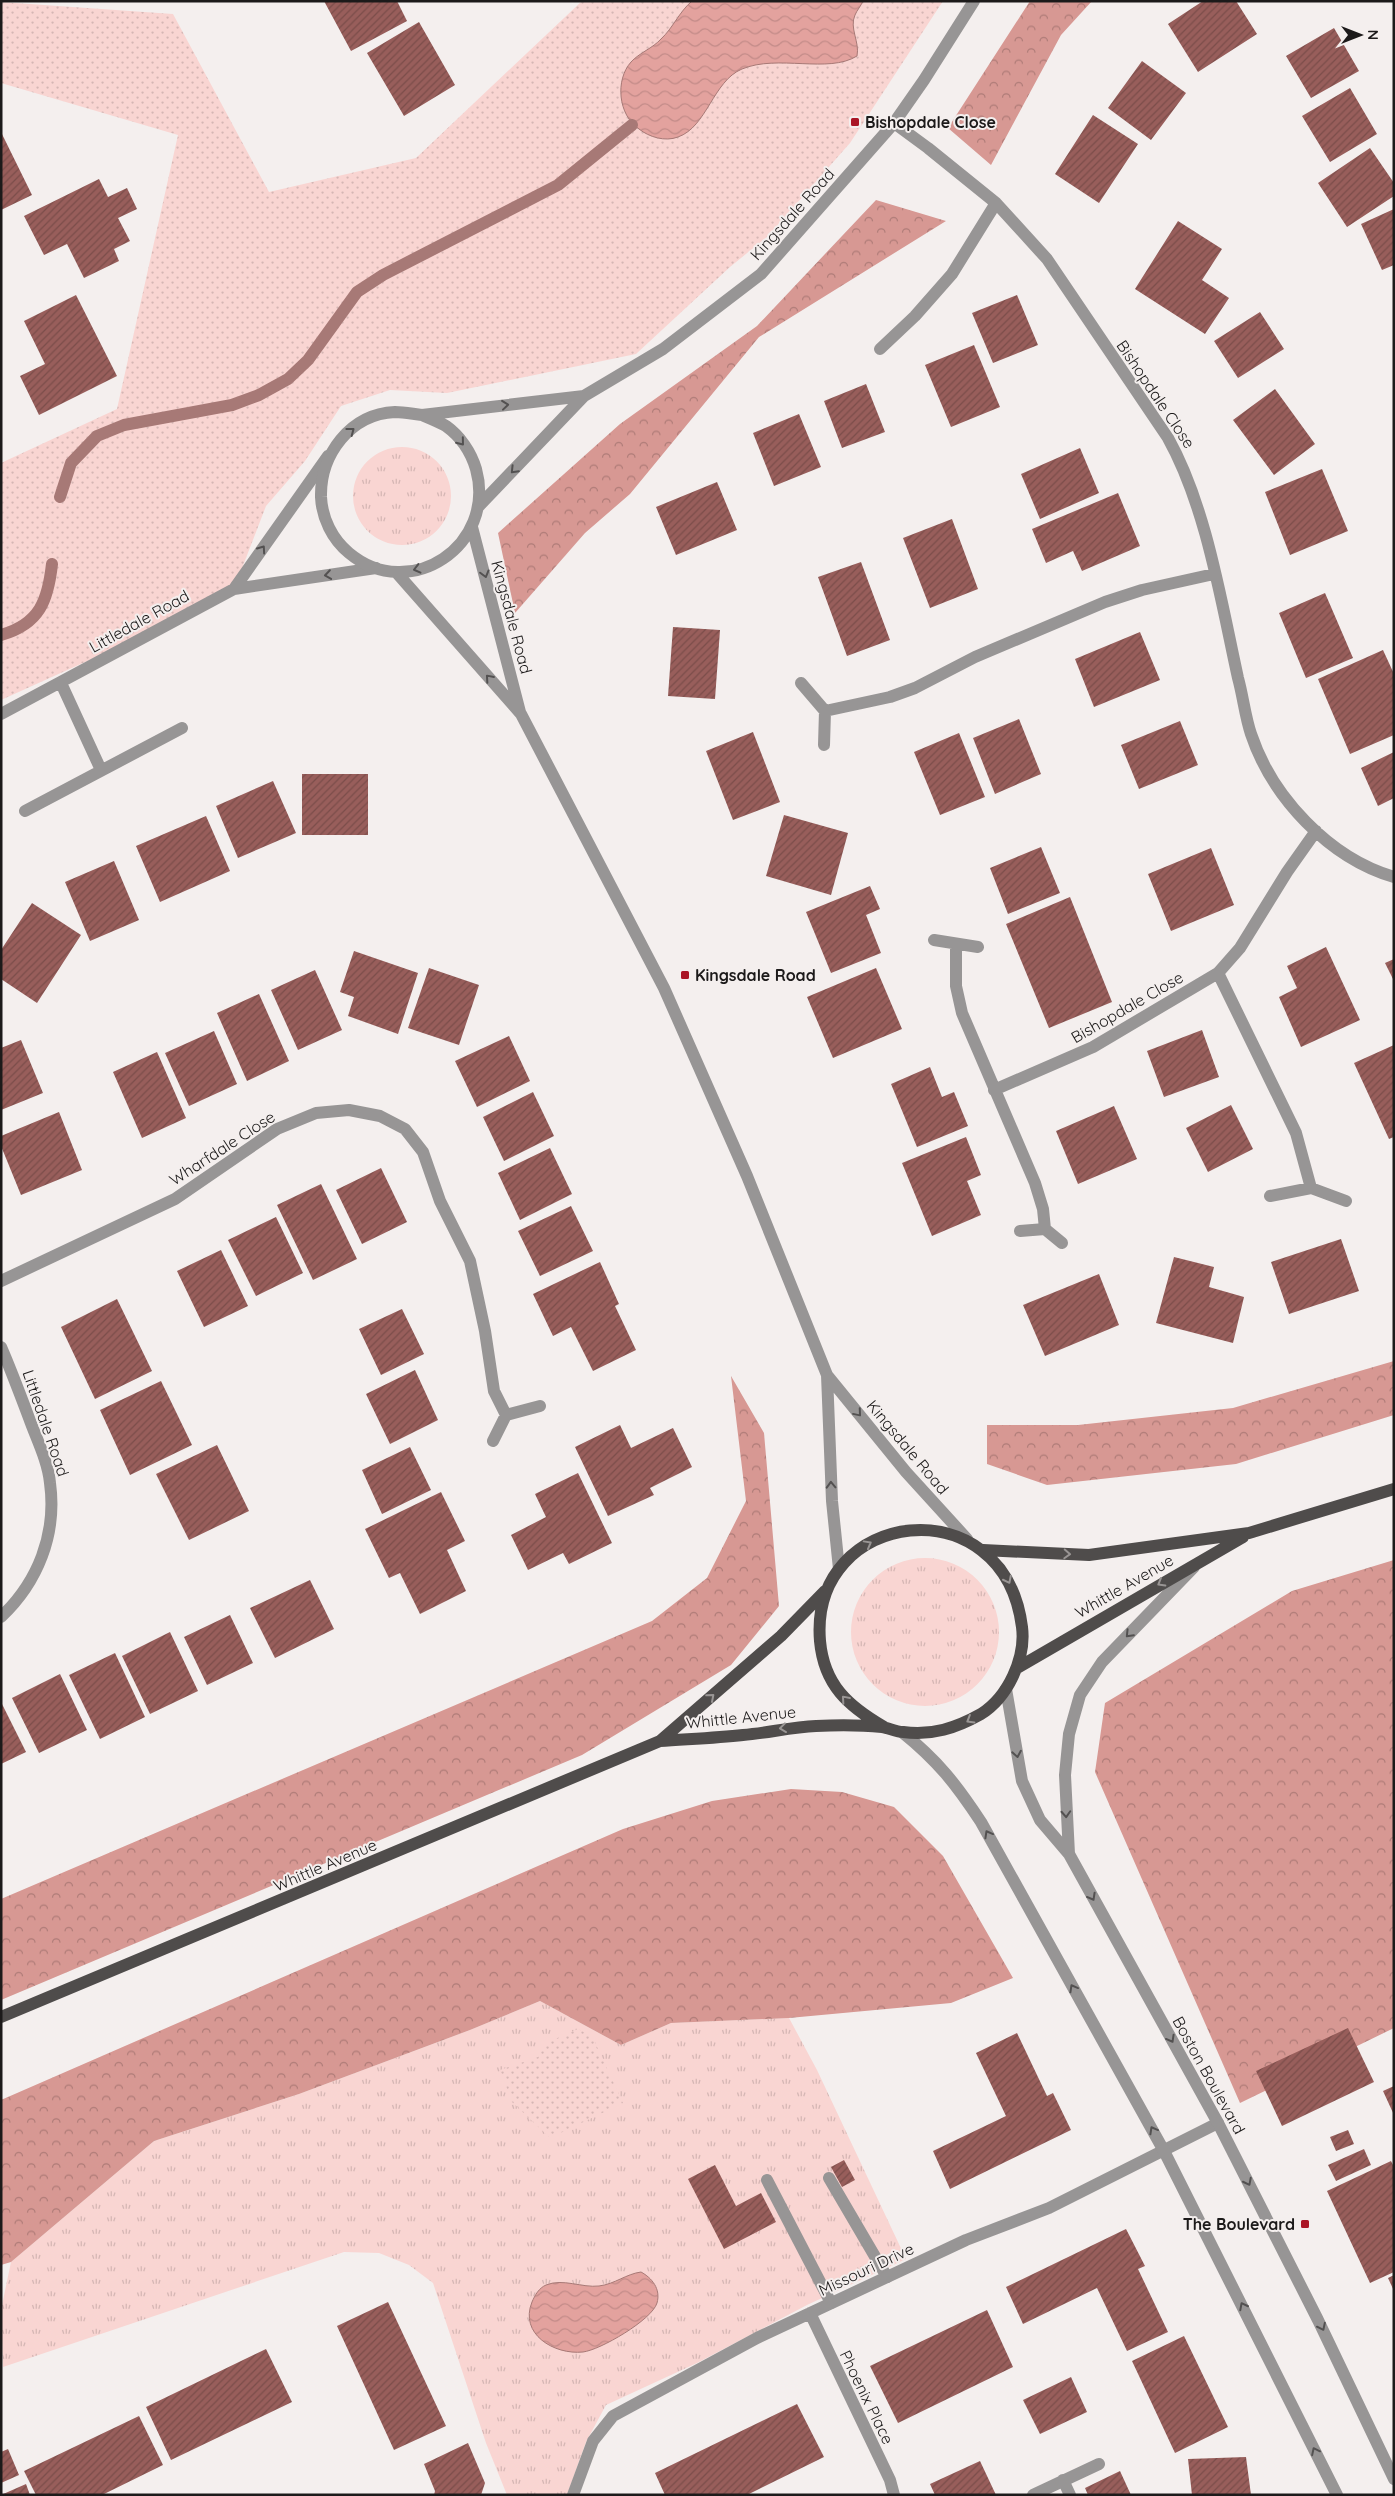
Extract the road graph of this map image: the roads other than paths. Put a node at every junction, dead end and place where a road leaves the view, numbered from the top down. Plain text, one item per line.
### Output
1 (974, 1) edge
2 (894, 123) junction
3 (996, 203) junction
4 (880, 349) dead end
5 (584, 396) junction
6 (422, 415) junction
7 (329, 454) junction
8 (479, 506) junction
9 (472, 527) junction
10 (376, 568) junction
11 (396, 572) junction
12 (1214, 574) junction
13 (234, 589) junction
14 (61, 682) junction
15 (800, 682) dead end
16 (825, 711) junction
17 (1, 714) edge
18 (521, 714) junction
19 (182, 728) dead end
20 (824, 745) dead end
21 (101, 770) junction
22 (25, 811) dead end
23 (1316, 831) junction
24 (1394, 877) edge
25 (934, 940) dead end
26 (956, 944) junction
27 (978, 947) dead end
28 (1218, 973) junction
29 (994, 1090) junction
30 (1311, 1188) junction
31 (1270, 1196) dead end
32 (1346, 1201) dead end
33 (1045, 1229) junction
34 (1020, 1231) dead end
35 (1062, 1243) dead end
36 (1, 1281) edge
37 (1, 1347) edge
38 (4, 1360) edge
39 (826, 1375) junction
40 (540, 1406) dead end
41 (506, 1415) junction
42 (493, 1441) dead end
43 (1394, 1489) edge
44 (1249, 1533) junction
45 (967, 1539) junction
46 (983, 1550) junction
47 (1200, 1561) junction
48 (839, 1569) junction
49 (826, 1590) junction
50 (1, 1617) edge
51 (1017, 1668) junction
52 (1006, 1689) junction
53 (884, 1727) junction
54 (902, 1732) junction
55 (660, 1741) junction
56 (1069, 1854) junction
57 (1, 2016) edge
58 (1218, 2123) junction
59 (1164, 2150) junction
60 (829, 2178) dead end
61 (767, 2180) dead end
62 (887, 2277) junction
63 (831, 2303) junction
64 (810, 2313) junction
65 (1099, 2464) dead end
66 (1394, 2478) edge
67 (1063, 2480) junction
68 (573, 2495) edge
69 (894, 2495) edge
70 (1033, 2495) edge
71 (1070, 2495) edge
72 (1336, 2495) edge

1 - 2 street, Kingsdale Road
2 - 3 street, Bishopdale Close
2 - 5 street, Kingsdale Road
3 - 4 street
3 - 12 street, Bishopdale Close
6 -> 5 street, Kingsdale Road
5 -> 8 street, Kingsdale Road
7 -> 6 street
6 -> 8 street
7 - 10 street
13 -> 7 street, Littledale Road
8 - 9 street
9 -> 11 street
9 -> 18 street, Kingsdale Road
10 - 11 street
10 -> 13 street, Littledale Road
18 -> 11 street, Kingsdale Road
12 - 16 street
12 - 23 street, Bishopdale Close
13 - 14 street, Littledale Road
14 - 17 street, Littledale Road
14 - 21 street
15 - 16 street
16 - 20 street
18 - 39 street, Kingsdale Road
19 - 21 street
21 - 22 street
23 - 24 street, Bishopdale Close
23 - 28 street, Bishopdale Close
25 - 26 street
26 - 27 street
26 - 29 street
28 - 29 street, Bishopdale Close
28 - 30 street
29 - 33 street
30 - 31 street
30 - 32 street
33 - 34 street
33 - 35 street
36 - 41 street, Wharfdale Close
37 - 38 street, Littledale Road
38 - 50 street, Littledale Road
39 -> 45 street, Kingsdale Road
48 -> 39 street, Kingsdale Road
40 - 41 street
41 - 42 street
43 - 44 main road, Whittle Avenue
46 -> 44 main road, Whittle Avenue
44 - 47 main road, Whittle Avenue
45 - 46 main road
48 -> 45 main road
46 -> 51 main road
47 -> 51 main road, Whittle Avenue
47 -> 56 street
48 - 49 main road
53 -> 49 main road
55 -> 49 main road, Whittle Avenue
51 - 52 main road
52 -> 54 main road
52 -> 56 street, Boston Boulevard
53 - 54 main road
53 -> 55 main road, Whittle Avenue
59 -> 54 street
55 - 57 main road, Whittle Avenue
56 -> 58 street, Boston Boulevard
58 - 59 street, Missouri Drive
58 -> 66 street, Boston Boulevard
59 - 62 street, Missouri Drive
72 -> 59 street
60 - 62 street
61 - 63 street
62 - 63 street, Missouri Drive
63 - 64 street, Missouri Drive
64 - 68 street, Missouri Drive
64 - 69 street, Phoenix Place
65 - 67 street
67 - 70 street
67 - 71 street

